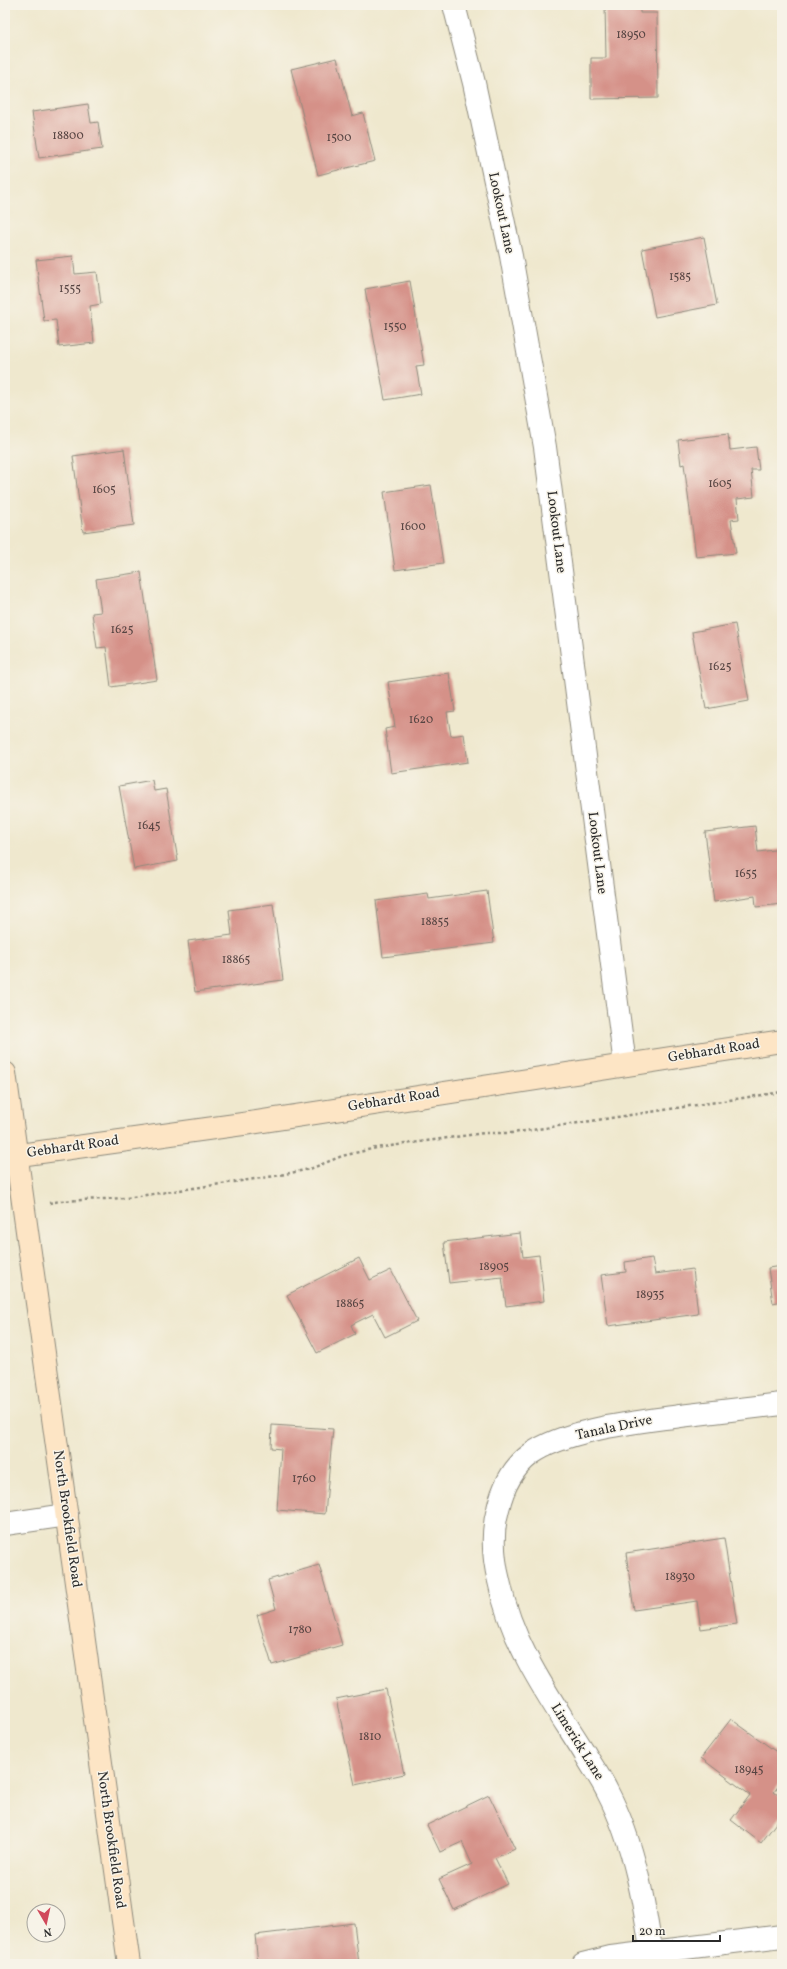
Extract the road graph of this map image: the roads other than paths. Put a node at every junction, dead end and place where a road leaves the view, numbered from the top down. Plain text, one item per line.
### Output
1 (454, 5) edge
2 (782, 1041) edge
3 (625, 1065) junction
4 (5, 1073) edge
5 (11, 1156) edge
6 (782, 1404) edge
7 (67, 1515) junction
8 (5, 1524) edge
9 (494, 1524) joint
10 (782, 1936) edge
11 (652, 1958) edge
12 (129, 1964) edge
13 (583, 1964) edge

1 - 3 street, Lookout Lane
2 - 3 street, Gebhardt Road
3 - 5 street, Gebhardt Road
4 - 5 street, North Brookfield Road
5 - 7 street, North Brookfield Road
6 - 9 street, Tanala Drive
7 - 8 street
7 - 12 street, North Brookfield Road
9 - 11 street, Limerick Lane
10 - 11 street
11 - 13 street

